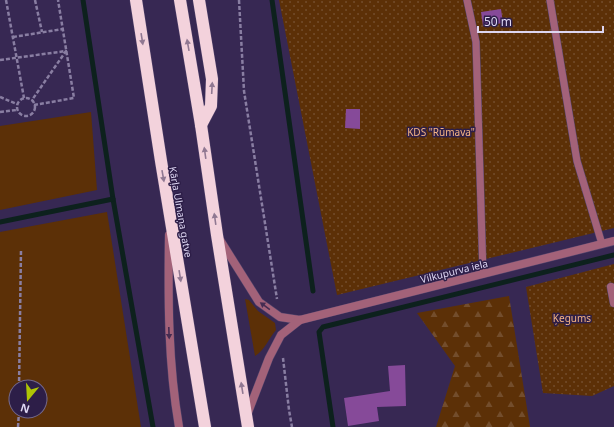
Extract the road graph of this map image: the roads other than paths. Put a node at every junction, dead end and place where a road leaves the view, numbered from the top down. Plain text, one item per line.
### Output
1 (136, 0) edge
2 (180, 0) edge
3 (199, 0) edge
4 (468, 0) edge
5 (550, 0) edge
6 (201, 125) junction
7 (169, 210) junction
8 (217, 235) junction
9 (614, 241) edge
10 (602, 244) junction
11 (482, 274) junction
12 (610, 287) dead end
13 (614, 303) edge
14 (300, 320) junction
15 (247, 422) edge
16 (179, 427) edge
17 (205, 427) edge

1 -> 7 highway, Kārļa Ulmaņa gatve
6 -> 2 highway
6 -> 3 highway
4 - 11 lane
5 - 10 lane
8 -> 6 highway
7 -> 16 street
7 -> 17 highway, Kārļa Ulmaņa gatve
14 -> 8 street
15 -> 8 highway
9 - 10 street, Vilkupurva iela
10 - 11 street, Vilkupurva iela
11 - 14 street, Vilkupurva iela
12 - 13 street
14 - 15 street

